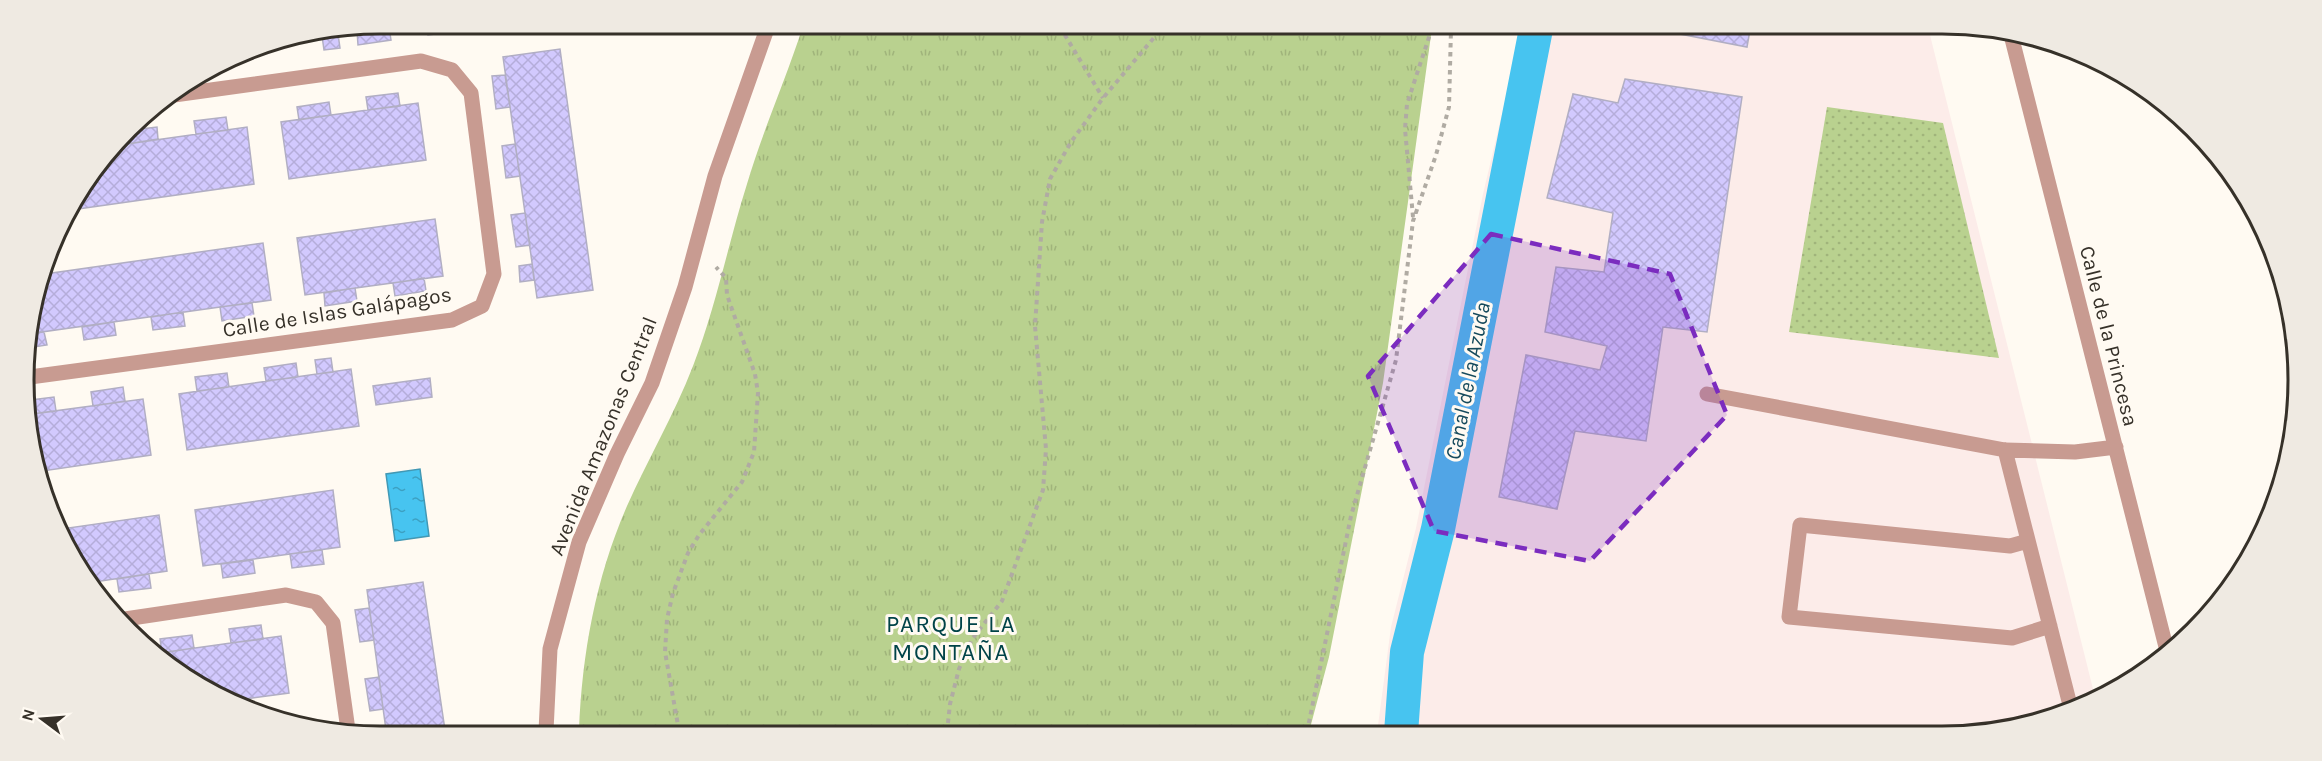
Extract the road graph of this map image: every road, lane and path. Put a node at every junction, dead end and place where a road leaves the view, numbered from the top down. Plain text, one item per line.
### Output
1 (765, 34) edge
2 (1064, 34) edge
3 (1157, 34) edge
4 (1430, 34) edge
5 (1451, 34) edge
6 (2013, 42) edge
7 (188, 93) edge
8 (1103, 98) junction
9 (1413, 221) junction
10 (693, 260) junction
11 (34, 376) edge
12 (1707, 394) dead end
13 (2116, 447) junction
14 (2006, 450) junction
15 (2028, 541) junction
16 (129, 618) edge
17 (2050, 626) junction
18 (2165, 645) edge
19 (2069, 702) edge
20 (347, 725) edge
21 (546, 726) edge
22 (678, 726) edge
23 (948, 726) edge
24 (1307, 726) edge

1 - 10 street, Avenida Amazonas Central
2 - 8 path
3 - 8 path
4 - 9 path
5 - 9 path
6 - 13 street, Calle de la Princesa
7 - 11 street, Calle de Islas Galápagos
8 - 23 path
9 - 24 path
10 - 21 street, Avenida Amazonas Central
10 - 22 path
12 - 14 street
13 - 14 street
13 - 18 street, Calle de la Princesa
14 - 15 street
15 - 17 street
15 - 17 street
16 - 20 street
17 - 19 street

